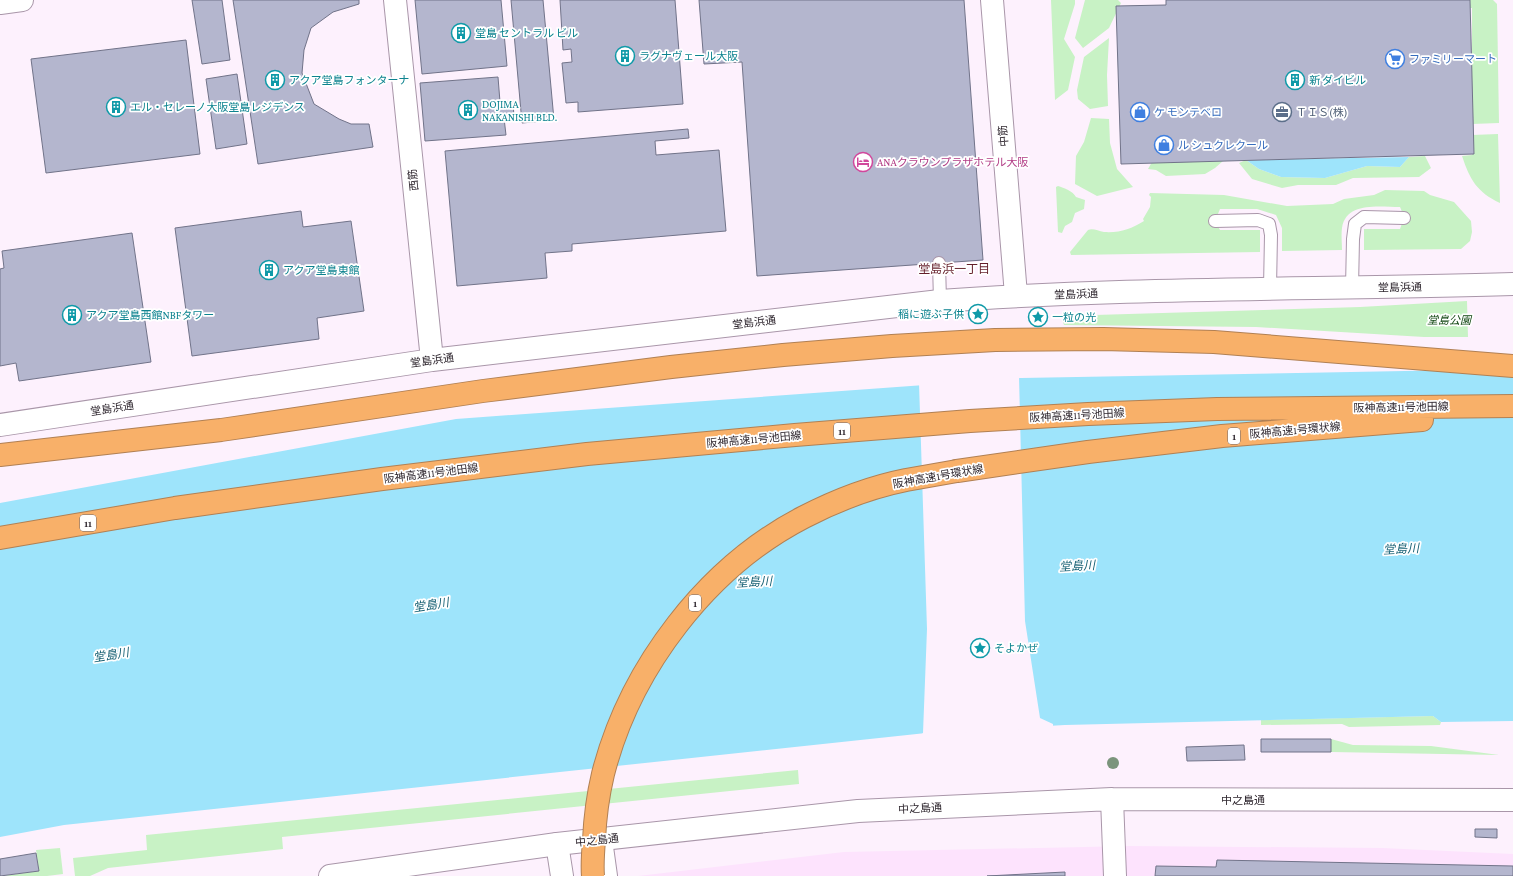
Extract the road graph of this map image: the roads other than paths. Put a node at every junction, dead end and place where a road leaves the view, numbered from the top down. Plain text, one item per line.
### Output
1 (22, 0) edge
2 (395, 0) edge
3 (992, 0) edge
4 (0, 3) edge
5 (1404, 218) dead end
6 (1214, 221) dead end
7 (939, 263) dead end
8 (1513, 284) edge
9 (1270, 288) junction
10 (1352, 288) junction
11 (1016, 295) junction
12 (940, 301) junction
13 (432, 360) junction
14 (1513, 366) edge
15 (1513, 406) edge
16 (1513, 412) edge
17 (0, 425) edge
18 (0, 455) edge
19 (0, 538) edge
20 (1112, 799) junction
21 (1513, 800) edge
22 (601, 840) junction
23 (557, 844) junction
24 (330, 876) edge
25 (562, 876) edge
26 (593, 876) edge
27 (606, 876) edge
28 (1115, 876) edge

1 - 4 street
2 - 13 street, 西筋
3 - 11 street, 中筋
5 - 10 lane
6 - 9 lane
7 - 12 lane
8 - 10 street, 堂島浜通
9 - 10 street, 堂島浜通
9 - 11 street, 堂島浜通
11 - 12 street, 堂島浜通
12 - 13 street, 堂島浜通
13 - 17 street, 堂島浜通
14 - 18 highway
15 - 19 highway, 阪神高速11号池田線 / 11
16 - 26 highway, 阪神高速1号環状線 / 1, bridge
20 - 21 street, 中之島通
20 - 22 street, 中之島通
20 - 28 street
22 - 23 street, 中之島通
22 - 27 street
23 - 24 street, 中之島通
23 - 25 street

